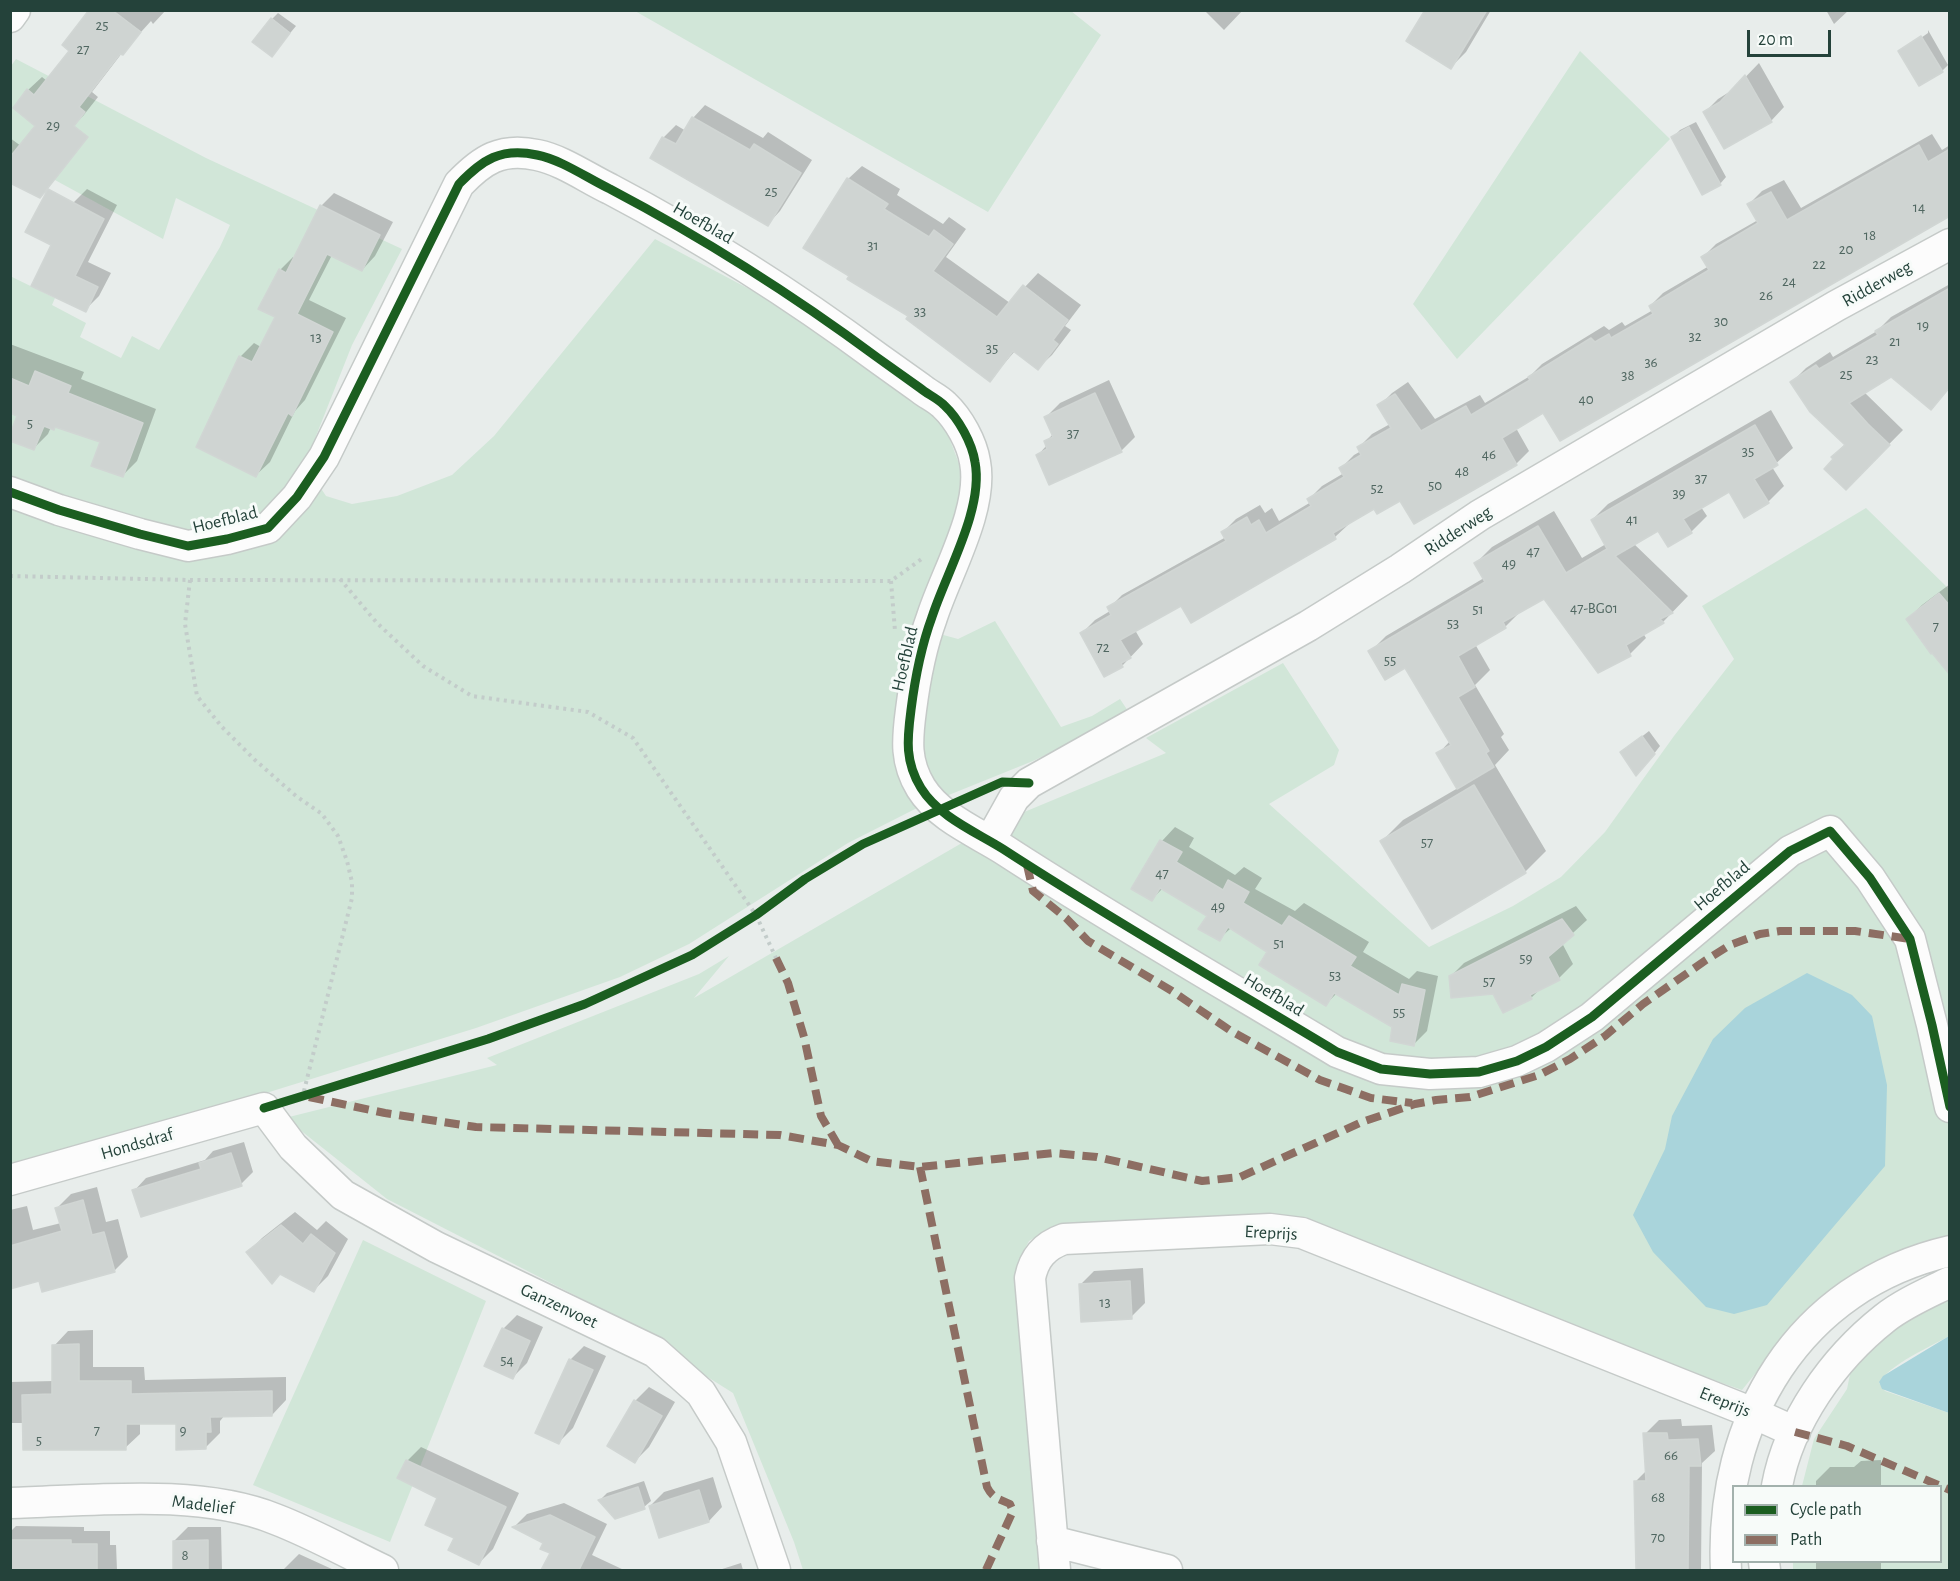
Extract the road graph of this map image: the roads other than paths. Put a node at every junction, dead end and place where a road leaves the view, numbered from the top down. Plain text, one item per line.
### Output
1 (15, 10) edge
2 (10, 17) edge
3 (1950, 244) edge
4 (10, 492) edge
5 (990, 841) junction
6 (1950, 1107) edge
7 (264, 1108) joint
8 (10, 1180) edge
9 (1950, 1251) edge
10 (1950, 1282) edge
11 (1753, 1413) junction
12 (1795, 1432) junction
13 (1777, 1485) edge
14 (10, 1503) edge
15 (1053, 1541) junction
16 (383, 1570) edge
17 (775, 1570) edge
18 (1055, 1570) edge
19 (1167, 1570) edge
20 (1726, 1570) edge

1 - 2 street
3 - 5 street, Ridderweg
4 - 5 street, Hoefblad
5 - 6 street, Hoefblad
7 - 8 street, Hondsdraf
7 - 17 street, Ganzenvoet
9 - 11 street
10 - 12 street
11 - 12 street, Ereprijs
11 - 15 street, Ereprijs
11 - 20 street
12 - 13 street
14 - 16 street, Madelief
15 - 18 street, Ereprijs
15 - 19 street

